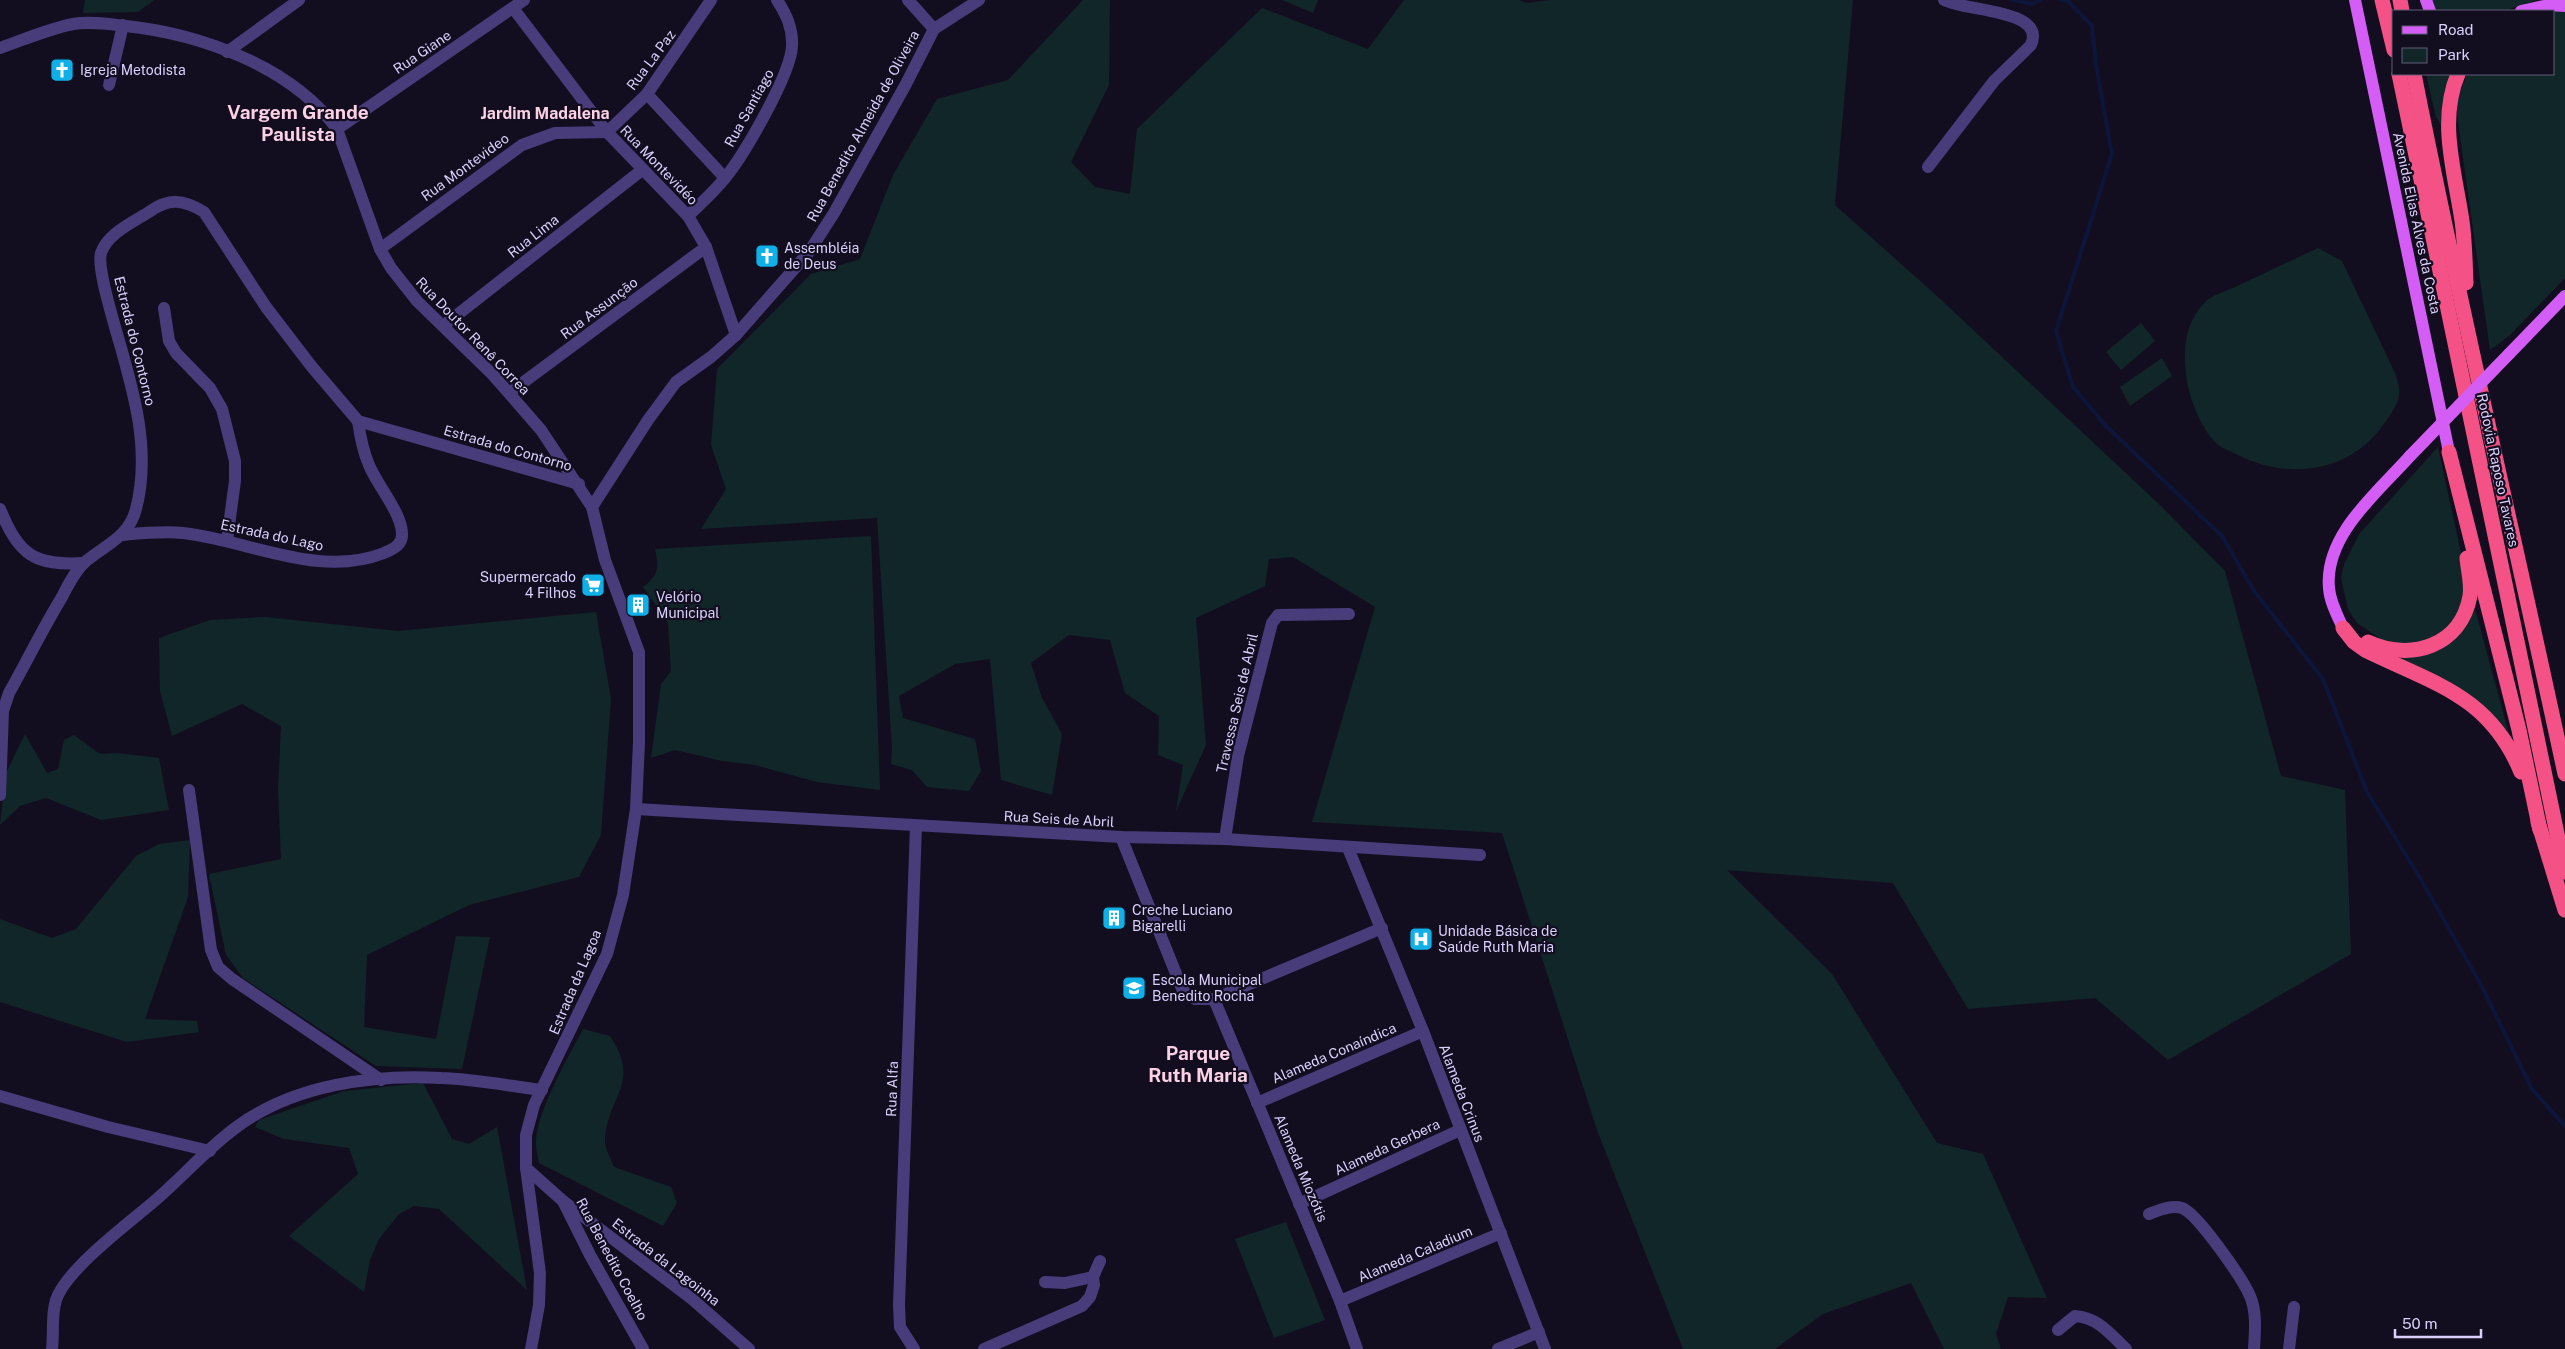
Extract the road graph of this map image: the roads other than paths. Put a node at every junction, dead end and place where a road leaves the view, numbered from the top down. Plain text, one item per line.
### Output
1 (299, 0) edge
2 (524, 0) edge
3 (711, 0) edge
4 (777, 0) edge
5 (908, 0) edge
6 (979, 0) edge
7 (2355, 0) edge
8 (2382, 0) edge
9 (1949, 1) edge
10 (2565, 6) edge
11 (513, 8) junction
12 (2526, 10) edge
13 (123, 25) junction
14 (934, 29) junction
15 (2392, 42) edge
16 (0, 48) edge
17 (226, 52) junction
18 (2399, 75) edge
19 (2414, 75) edge
20 (2458, 75) edge
21 (110, 85) dead end
22 (647, 94) junction
23 (337, 129) junction
24 (607, 132) junction
25 (1928, 167) dead end
26 (642, 170) junction
27 (725, 178) junction
28 (688, 216) junction
29 (706, 247) junction
30 (380, 249) junction
31 (2565, 296) edge
32 (164, 308) dead end
33 (2467, 324) junction
34 (442, 326) junction
35 (736, 335) junction
36 (509, 393) junction
37 (358, 421) junction
38 (2449, 452) junction
39 (579, 484) junction
40 (592, 507) junction
41 (0, 509) edge
42 (122, 536) junction
43 (227, 540) junction
44 (84, 563) junction
45 (1349, 614) dead end
46 (2343, 628) junction
47 (2565, 774) edge
48 (189, 790) dead end
49 (0, 795) edge
50 (636, 809) junction
51 (916, 826) junction
52 (2540, 830) junction
53 (1120, 838) junction
54 (1224, 840) junction
55 (1348, 848) junction
56 (1480, 855) dead end
57 (2565, 872) edge
58 (2565, 910) edge
59 (1382, 928) junction
60 (1214, 999) junction
61 (1423, 1031) junction
62 (381, 1080) junction
63 (542, 1090) junction
64 (0, 1096) edge
65 (1257, 1103) junction
66 (1460, 1130) junction
67 (210, 1151) junction
68 (526, 1168) junction
69 (563, 1201) junction
70 (1299, 1204) junction
71 (2149, 1214) dead end
72 (1501, 1233) junction
73 (1100, 1261) dead end
74 (1093, 1277) junction
75 (1045, 1282) dead end
76 (1340, 1302) junction
77 (2294, 1307) dead end
78 (2058, 1330) dead end
79 (1539, 1332) junction
80 (52, 1349) edge
81 (531, 1349) edge
82 (643, 1349) edge
83 (748, 1349) edge
84 (914, 1349) edge
85 (984, 1349) edge
86 (1357, 1349) edge
87 (1498, 1349) edge
88 (1545, 1349) edge
89 (2126, 1349) edge
90 (2254, 1349) edge
91 (2289, 1349) edge

1 - 17 street
2 - 11 street, Rua Giane
3 - 22 street, Rua La Paz
4 - 27 street, Rua Santiago
5 - 14 street
6 - 14 street, Rua Benedito Almeida de Oliveira
7 - 38 main road, Avenida Elias Alves da Costa
8 - 15 highway
9 - 25 street
10 - 12 main road
11 - 23 street, Rua Giane
11 - 24 street, Rua Montevidéo
13 - 16 street, Rua Doutor Renê Correa
13 - 17 street, Rua Doutor Renê Correa
13 - 21 street
14 - 35 street, Rua Benedito Almeida de Oliveira
17 - 23 street, Rua Doutor Renê Correa
18 - 57 highway, Rodovia Raposo Tavares
19 - 33 highway, Rodovia Raposo Tavares
20 - 33 highway
22 - 24 street, Rua La Paz
22 - 27 street
23 - 30 street, Rua Doutor Renê Correa
24 - 26 street, Rua Montevidéo
24 - 30 street, Rua Montevideo
26 - 28 street, Rua Montevidéo
26 - 34 street, Rua Lima
27 - 28 street, Rua Santiago
28 - 29 street, Rua Montevidéo
29 - 35 street, Rua Montevidéo
29 - 36 street, Rua Assunção
30 - 34 street, Rua Doutor Renê Correa
31 - 46 main road, bridge
32 - 43 street
33 - 47 highway, Rodovia Raposo Tavares
34 - 36 street, Rua Doutor Renê Correa
35 - 40 street, Rua Benedito Almeida de Oliveira
36 - 39 street, Rua Doutor Renê Correa
37 - 39 street, Estrada do Contorno
37 - 42 street, Estrada do Contorno
37 - 43 street, Estrada do Lago
38 - 46 highway
38 - 52 highway
39 - 40 street, Rua Doutor Renê Correa
40 - 50 street, Estrada da Lagoa
41 - 44 street
42 - 43 street, Estrada do Lago
42 - 44 street, Estrada do Contorno
44 - 49 street, Estrada do Contorno
45 - 54 street, Travessa Seis de Abril
46 - 52 highway
48 - 62 street
50 - 51 street, Rua Seis de Abril
50 - 63 street, Estrada da Lagoa
51 - 53 street, Rua Seis de Abril
51 - 84 street, Rua Alfa
52 - 58 highway
53 - 54 street, Rua Seis de Abril
53 - 60 street
54 - 55 street, Rua Seis de Abril
55 - 56 street, Rua Seis de Abril
55 - 59 street, Alameda Crinus
59 - 60 street
59 - 61 street, Alameda Crinus
60 - 65 street, Alameda Miozótis
61 - 65 street, Alameda Conaíndica
61 - 66 street, Alameda Crinus
62 - 63 street
62 - 67 street
63 - 68 street, Estrada da Lagoa
64 - 67 street
65 - 70 street, Alameda Miozótis
66 - 70 street, Alameda Gerbera
66 - 72 street, Alameda Crinus
67 - 80 street
68 - 69 street, Rua Benedito Coelho
68 - 81 street, Estrada da Lagoa
69 - 82 street, Rua Benedito Coelho
69 - 83 street, Estrada da Lagoinha
70 - 76 street, Alameda Miozótis
71 - 90 street
72 - 76 street, Alameda Caladium
72 - 79 street, Alameda Crinus
73 - 74 street
74 - 75 street
74 - 85 street
76 - 86 street, Alameda Miozótis
77 - 91 street
78 - 89 street
79 - 87 street
79 - 88 street, Alameda Crinus

